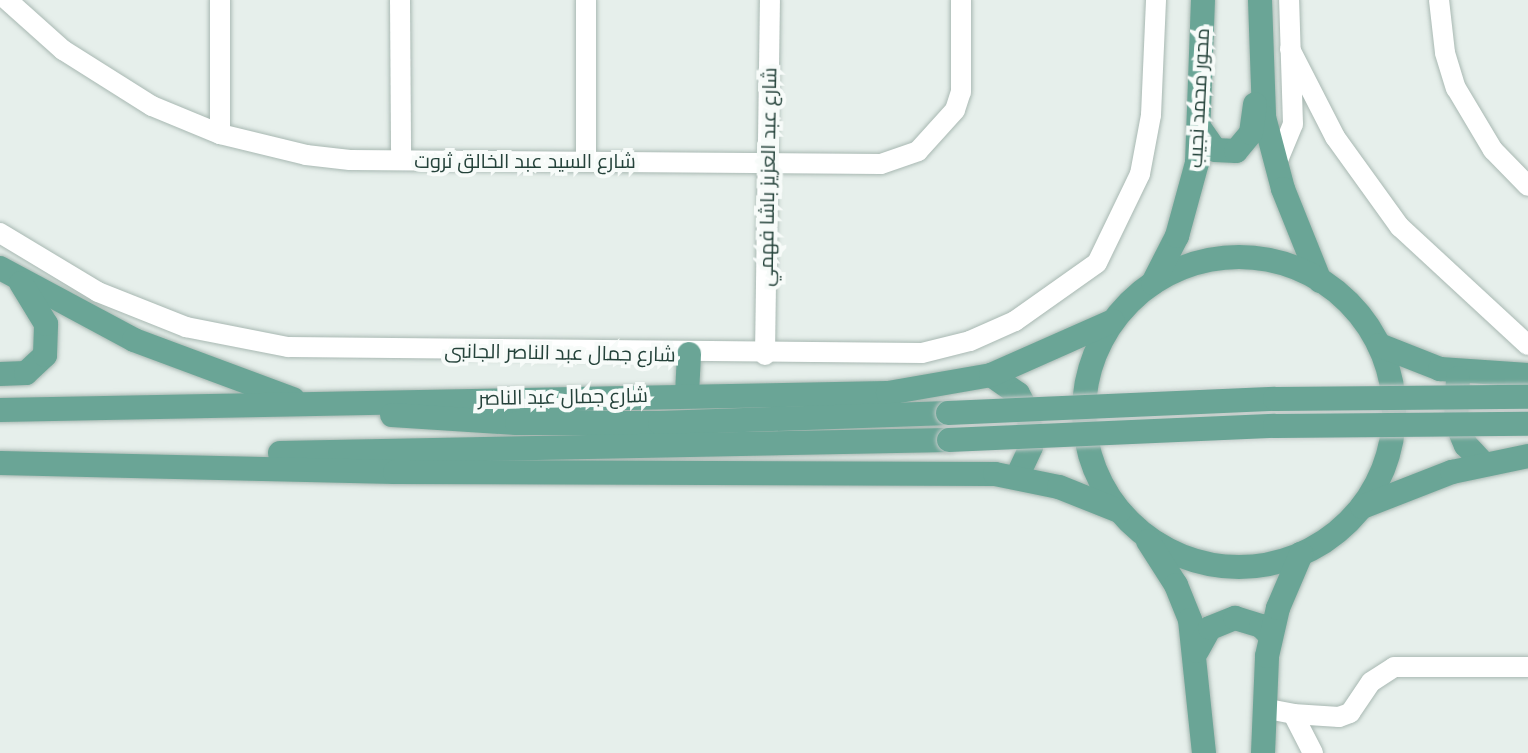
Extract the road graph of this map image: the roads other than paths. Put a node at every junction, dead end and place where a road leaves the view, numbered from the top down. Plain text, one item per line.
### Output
1 (7, 0) edge
2 (220, 0) edge
3 (400, 0) edge
4 (586, 0) edge
5 (770, 0) edge
6 (961, 0) edge
7 (1156, 0) edge
8 (1203, 0) edge
9 (1260, 0) edge
10 (1289, 0) edge
11 (1439, 0) edge
12 (1290, 49) junction
13 (1262, 92) junction
14 (1201, 130) junction
15 (220, 134) junction
16 (401, 160) junction
17 (586, 161) junction
18 (768, 163) junction
19 (1276, 165) junction
20 (1528, 186) edge
21 (0, 233) edge
22 (10, 274) edge
23 (1320, 281) junction
24 (1153, 283) junction
25 (1113, 321) junction
26 (1379, 345) junction
27 (1528, 345) edge
28 (689, 354) junction
29 (765, 355) junction
30 (1460, 372) junction
31 (0, 374) edge
32 (991, 375) junction
33 (1528, 375) edge
34 (687, 394) junction
35 (1528, 397) edge
36 (306, 404) junction
37 (0, 410) edge
38 (1528, 424) edge
39 (1528, 456) edge
40 (0, 463) edge
41 (142, 463) junction
42 (1484, 464) junction
43 (1017, 477) junction
44 (1360, 509) junction
45 (1119, 511) junction
46 (1142, 533) junction
47 (1301, 554) junction
48 (1271, 636) junction
49 (1197, 651) junction
50 (1528, 667) edge
51 (1263, 708) junction
52 (1293, 714) junction
53 (1204, 753) edge
54 (1263, 753) edge
55 (1313, 753) edge

1 - 15 street, شارع السيد عبد الخالق ثروت
2 - 15 street
3 - 16 street
4 - 17 street
5 - 18 street, شارع عبد العزيز باشا فهمي
6 - 18 street, شارع السيد عبد الخالق ثروت
7 - 29 street, شارع جمال عبد الناصر الجانبى
8 - 14 main road, محور محمد نجيب
9 - 13 main road
10 - 12 street
11 - 20 street
12 - 19 street
12 - 27 street
13 - 14 main road
13 - 19 main road
14 - 24 main road, محور محمد نجيب
15 - 16 street, شارع السيد عبد الخالق ثروت
16 - 17 street, شارع السيد عبد الخالق ثروت
17 - 18 street, شارع السيد عبد الخالق ثروت
18 - 29 street, شارع عبد العزيز باشا فهمي
19 - 23 main road
21 - 28 street, شارع جمال عبد الناصر الجانبى
22 - 31 main road
22 - 36 main road
23 - 24 main road
23 - 26 main road
24 - 25 main road
25 - 32 main road, شارع جمال عبد الناصر
25 - 45 main road
26 - 30 main road
26 - 44 main road
28 - 29 street, شارع جمال عبد الناصر الجانبى
28 - 34 main road
30 - 33 main road
30 - 42 main road
32 - 34 main road, شارع جمال عبد الناصر
32 - 43 main road
34 - 36 main road, شارع جمال عبد الناصر
35 - 36 main road, bridge
36 - 37 main road, شارع جمال عبد الناصر
38 - 41 main road, bridge
39 - 42 main road
40 - 41 main road
41 - 43 main road
42 - 44 main road
43 - 45 main road
44 - 47 main road
45 - 46 main road
46 - 47 main road
46 - 49 main road
47 - 48 main road
48 - 49 main road
48 - 51 main road
49 - 53 main road
50 - 52 street
51 - 52 street
51 - 54 main road
52 - 55 street

